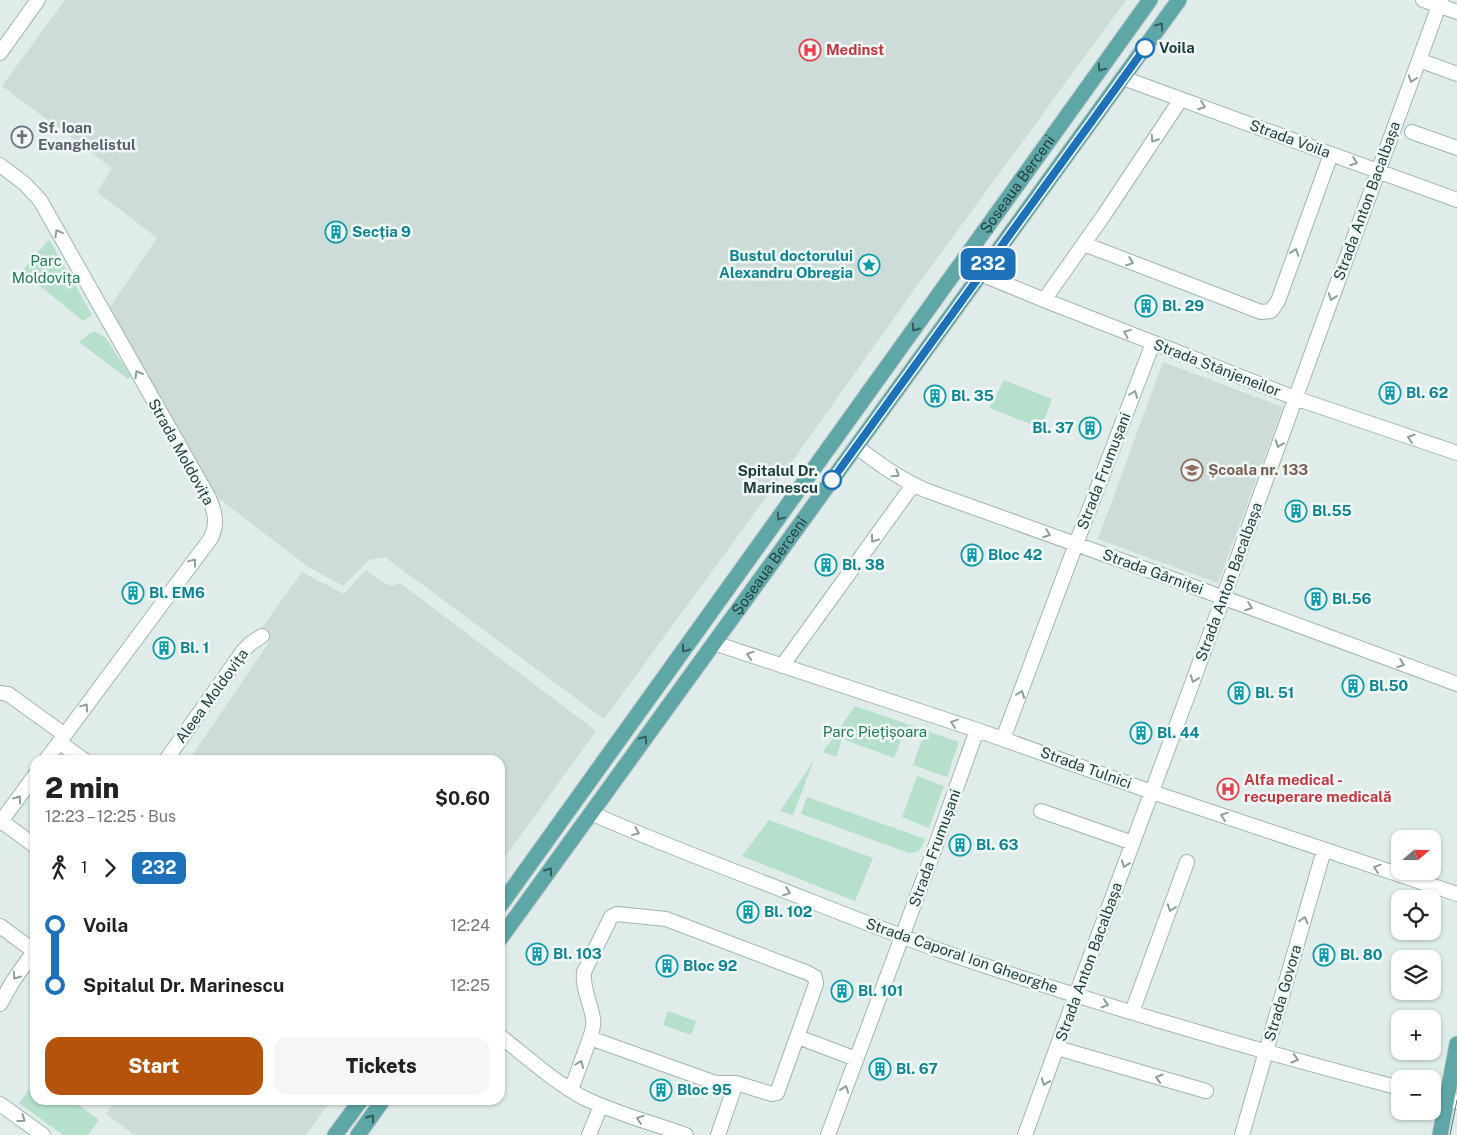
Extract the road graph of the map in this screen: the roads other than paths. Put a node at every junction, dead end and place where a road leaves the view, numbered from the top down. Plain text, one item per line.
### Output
1 (38, 0) edge
2 (1179, 0) edge
3 (1423, 0) edge
4 (1148, 1) edge
5 (1440, 3) edge
6 (1457, 12) edge
7 (0, 53) edge
8 (1419, 60) junction
9 (1457, 74) edge
10 (1123, 78) junction
11 (1181, 99) junction
12 (1412, 132) dead end
13 (1457, 148) edge
14 (1331, 154) junction
15 (0, 166) edge
16 (1378, 171) junction
17 (1457, 200) edge
18 (1084, 244) junction
19 (981, 274) junction
20 (1044, 300) junction
21 (930, 307) junction
22 (947, 320) junction
23 (1153, 343) junction
24 (1295, 398) junction
25 (856, 446) junction
26 (1457, 453) edge
27 (913, 485) junction
28 (801, 487) junction
29 (818, 499) junction
30 (1076, 544) junction
31 (1224, 597) junction
32 (262, 636) dead end
33 (714, 643) junction
34 (782, 666) junction
35 (1457, 684) edge
36 (0, 693) edge
37 (977, 730) junction
38 (62, 738) junction
39 (1003, 739) junction
40 (50, 755) edge
41 (79, 755) edge
42 (170, 755) edge
43 (30, 782) edge
44 (1152, 792) junction
45 (1041, 811) dead end
46 (591, 813) junction
47 (1, 822) edge
48 (30, 842) edge
49 (1133, 843) junction
50 (1324, 850) junction
51 (1187, 862) dead end
52 (515, 886) junction
53 (1457, 894) edge
54 (530, 897) junction
55 (505, 899) edge
56 (0, 926) edge
57 (505, 931) edge
58 (902, 937) junction
59 (30, 947) edge
60 (30, 957) edge
61 (1076, 995) junction
62 (0, 1004) edge
63 (1132, 1012) junction
64 (798, 1037) junction
65 (590, 1038) junction
66 (505, 1040) edge
67 (1457, 1044) edge
68 (1057, 1048) junction
69 (1266, 1051) junction
70 (856, 1059) junction
71 (736, 1083) junction
72 (1391, 1086) edge
73 (571, 1090) junction
74 (1206, 1091) dead end
75 (1445, 1100) edge
76 (0, 1104) edge
77 (356, 1105) edge
78 (379, 1105) edge
79 (601, 1105) junction
80 (43, 1135) edge
81 (335, 1135) edge
82 (358, 1135) edge
83 (589, 1135) edge
84 (686, 1135) edge
85 (718, 1135) edge
86 (828, 1135) edge
87 (1026, 1135) edge
88 (1242, 1135) edge
89 (1440, 1135) edge

1 - 7 street
10 -> 2 main road, Șoseaua Berceni
3 - 5 street
4 -> 21 main road, Șoseaua Berceni
5 - 6 street
5 - 8 street, Strada Anton Bacalbașa
8 - 9 street
8 -> 16 street, Strada Anton Bacalbașa
10 - 11 street, Strada Voila
10 - 19 main road, Șoseaua Berceni
11 -> 14 street, Strada Voila
11 -> 18 street
12 - 13 street
14 -> 16 street, Strada Voila
18 -> 14 street
38 -> 15 street, Strada Moldovița
16 - 17 street, Strada Voila
16 -> 24 street, Strada Anton Bacalbașa
18 - 20 street
19 - 20 street, Strada Stânjeneilor
19 - 22 main road, Șoseaua Berceni
23 -> 20 street, Strada Stânjeneilor
21 - 22 main road
21 -> 28 main road, Șoseaua Berceni
22 - 25 main road, Șoseaua Berceni
23 - 24 street, Strada Stânjeneilor
30 -> 23 street, Strada Frumușani
26 -> 24 street, Strada Stânjeneilor
24 -> 31 street, Strada Anton Bacalbașa
25 -> 27 street, Strada Gârniței
25 - 29 main road, Șoseaua Berceni
27 -> 30 street, Strada Gârniței
27 -> 34 street
28 - 29 main road
28 -> 52 main road, Șoseaua Berceni
29 - 33 main road, Șoseaua Berceni
30 - 31 street, Strada Gârniței
39 -> 30 street, Strada Frumușani
31 -> 35 street, Strada Gârniței
31 -> 44 street, Strada Anton Bacalbașa
32 - 42 street, Aleea Moldovița
34 -> 33 street, Strada Tulnici
46 -> 33 main road, Șoseaua Berceni
37 -> 34 street, Strada Tulnici
36 - 38 street
37 - 39 street, Strada Tulnici
37 - 58 street, Strada Frumușani
38 - 40 street, Strada Moldovița
38 - 41 street
39 - 44 street, Strada Tulnici
47 -> 43 street
44 - 49 street, Strada Anton Bacalbașa
50 -> 44 street, Strada Tulnici
45 - 49 street
54 -> 46 main road, Șoseaua Berceni
46 -> 58 street, Strada Caporal Ion Gheorghe
47 - 48 street
49 -> 61 street, Strada Anton Bacalbașa
53 -> 50 street, Strada Tulnici
69 -> 50 street, Strada Govora
51 -> 63 street
52 - 54 main road
52 - 55 main road, Șoseaua Berceni
54 - 57 main road, Șoseaua Berceni
56 - 59 street
58 - 61 street, Strada Caporal Ion Gheorghe
58 - 70 street, Strada Frumușani
60 -> 62 street
61 -> 63 street, Strada Caporal Ion Gheorghe
61 - 68 street, Strada Anton Bacalbașa
63 - 69 street, Strada Caporal Ion Gheorghe
64 - 65 street
64 - 70 street
64 - 71 street
65 - 71 street
73 -> 65 street
66 - 73 street
67 - 75 main road
74 -> 68 street
68 -> 87 street, Strada Anton Bacalbașa
69 -> 72 street, Strada Caporal Ion Gheorghe
69 - 88 street, Strada Govora
86 -> 70 street, Strada Frumușani
71 - 85 street
73 - 79 street
75 - 89 main road
76 -> 80 street
77 - 81 main road
82 -> 78 main road
79 - 83 street
84 -> 79 street

